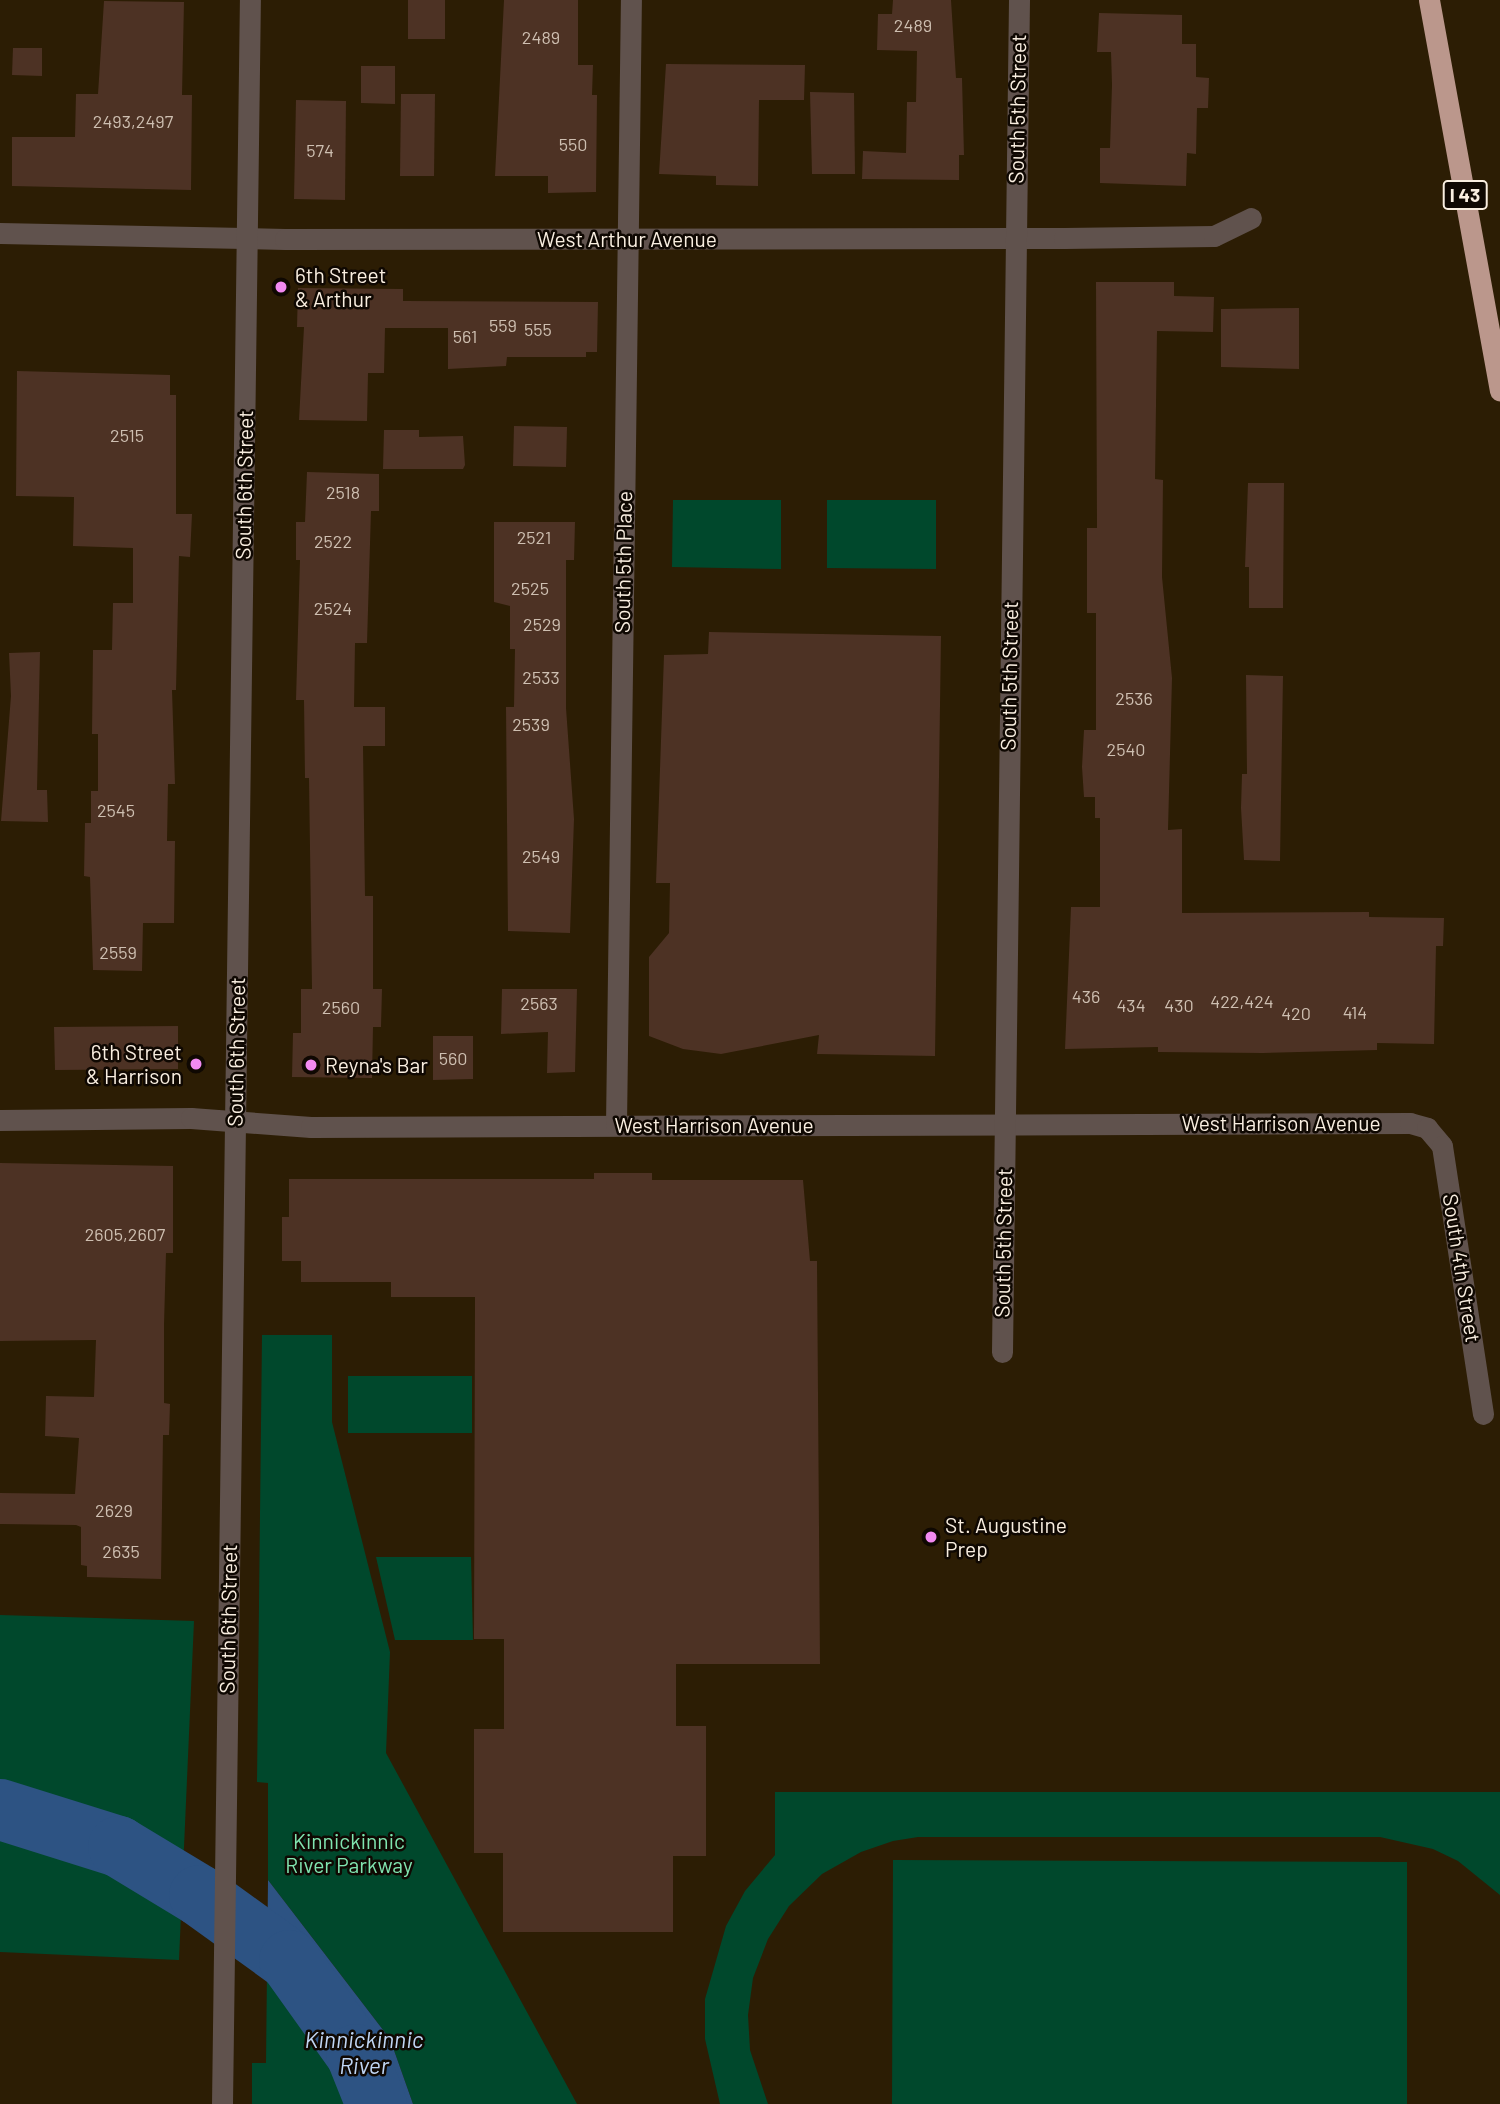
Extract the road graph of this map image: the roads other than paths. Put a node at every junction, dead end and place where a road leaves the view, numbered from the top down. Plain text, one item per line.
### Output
1 (250, 0) edge
2 (631, 0) edge
3 (1019, 0) edge
4 (1429, 0) edge
5 (1251, 218) dead end
6 (0, 233) edge
7 (246, 238) junction
8 (1016, 238) junction
9 (628, 240) junction
10 (1500, 391) edge
11 (0, 1120) edge
12 (234, 1122) junction
13 (616, 1125) junction
14 (1005, 1125) junction
15 (1427, 1128) joint
16 (1002, 1352) dead end
17 (1483, 1414) dead end
18 (222, 2104) edge

1 - 7 street, South 6th Street
2 - 9 street, South 5th Place
3 - 8 street, South 5th Street
4 - 10 highway, I 43
5 - 8 street, West Arthur Avenue
6 - 7 street, West Arthur Avenue
7 - 9 street, West Arthur Avenue
7 - 12 street, South 6th Street
8 - 9 street, West Arthur Avenue
8 - 14 street, South 5th Street
9 - 13 street, South 5th Place
11 - 12 street, West Harrison Avenue
12 - 13 street, West Harrison Avenue
12 - 18 street, South 6th Street
13 - 14 street, West Harrison Avenue
14 - 15 street, West Harrison Avenue
14 - 16 street, South 5th Street
15 - 17 street, South 4th Street

